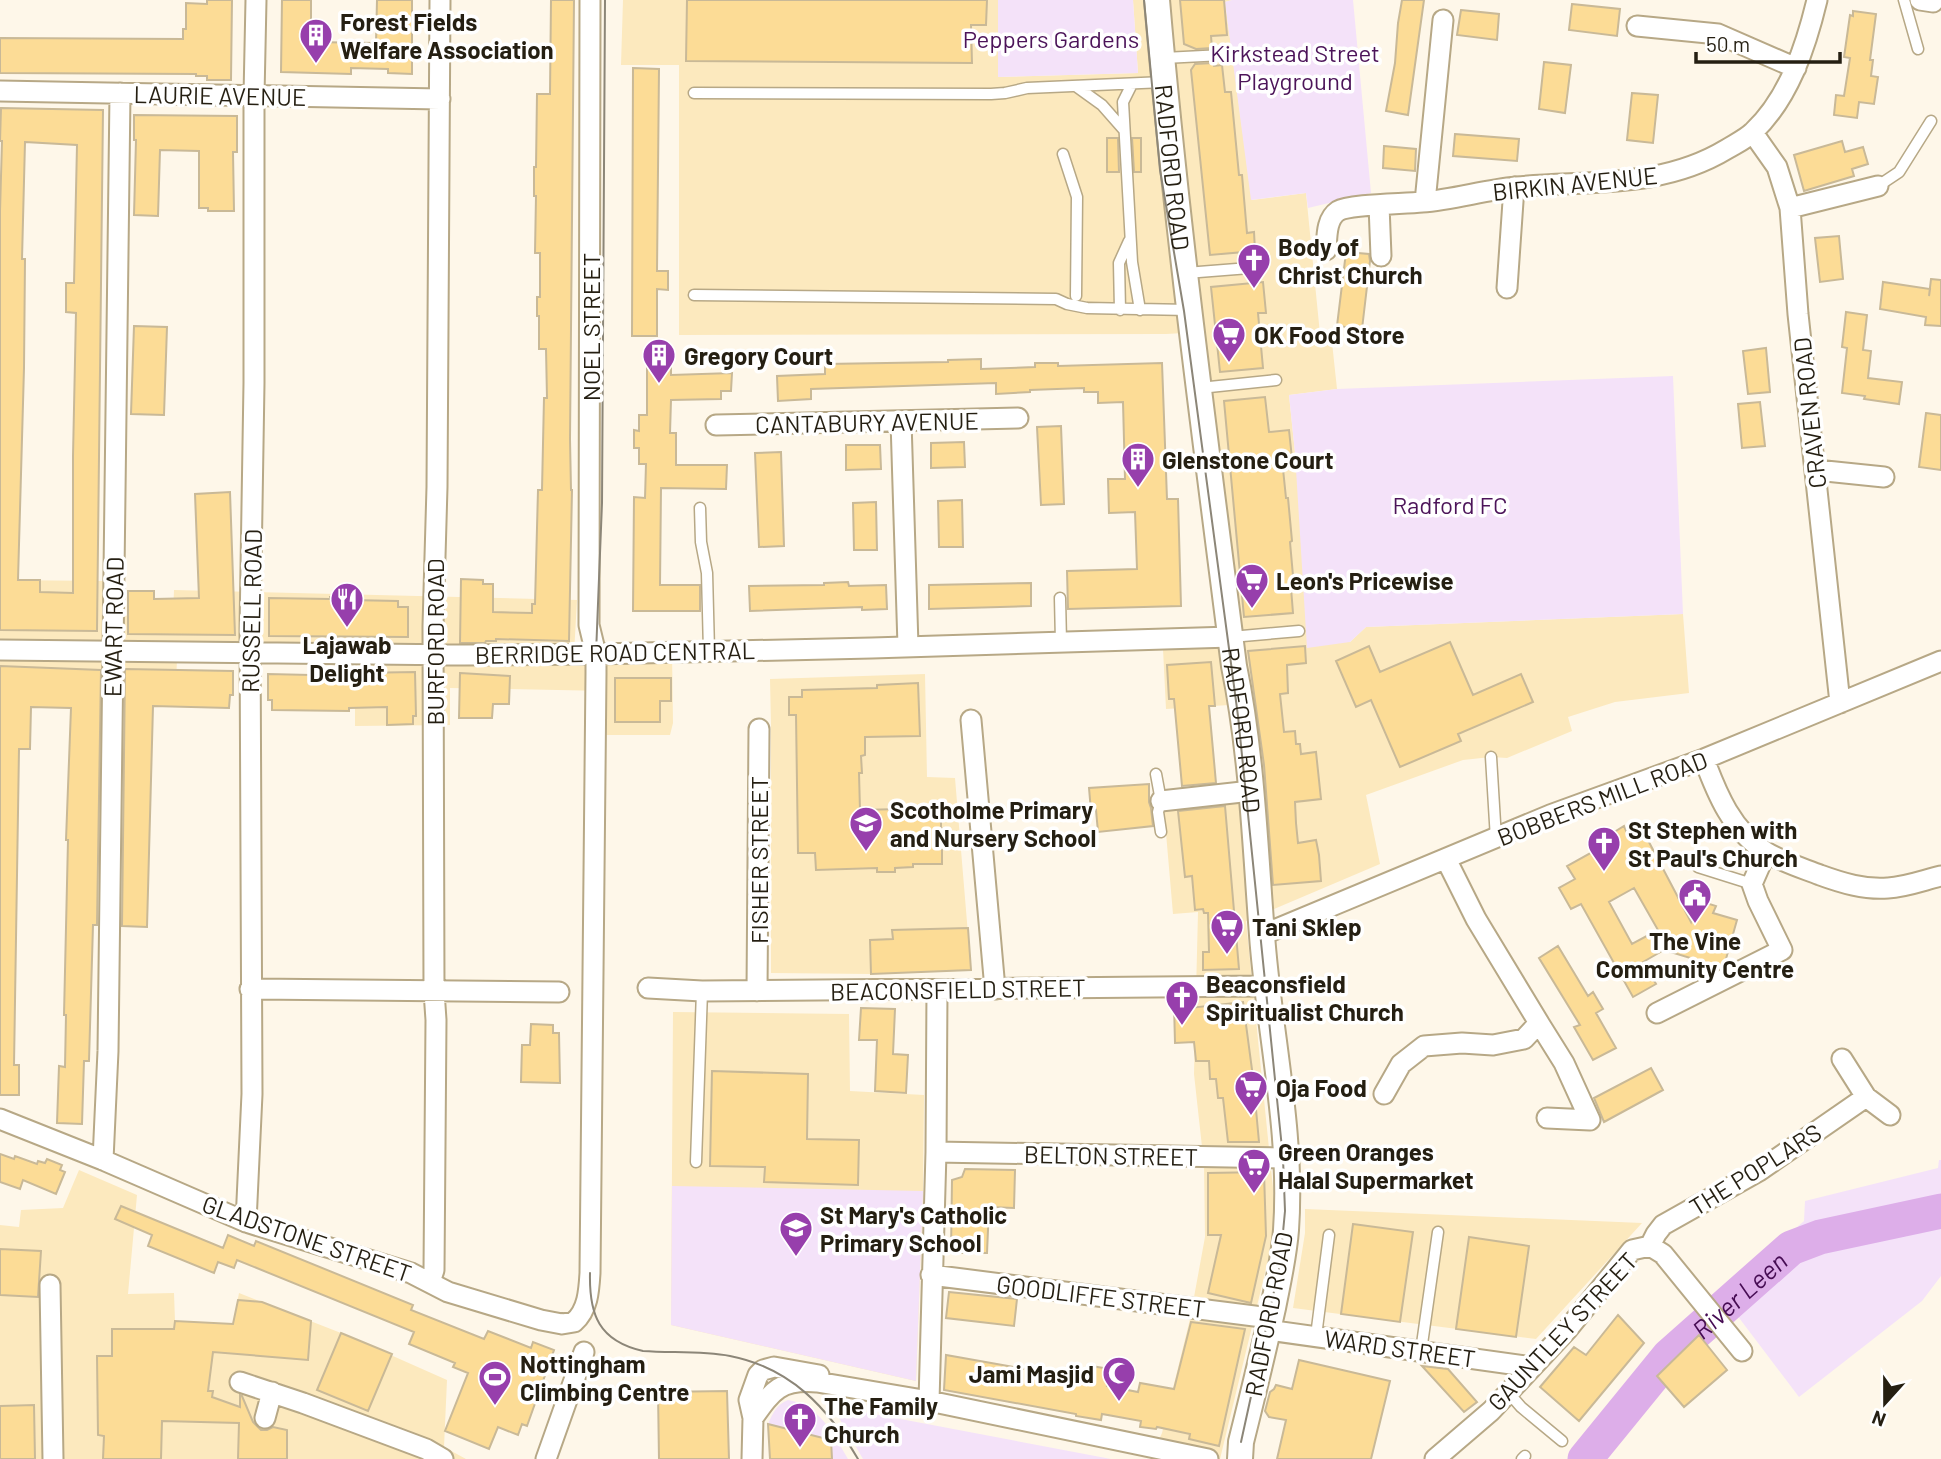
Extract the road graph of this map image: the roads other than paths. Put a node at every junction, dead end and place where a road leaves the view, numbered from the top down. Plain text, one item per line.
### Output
1 (256, 0) edge
2 (440, 0) edge
3 (590, 0) edge
4 (1157, 0) edge
5 (1817, 0) edge
6 (1903, 0) edge
7 (1443, 20) dead end
8 (1637, 26) dead end
9 (1918, 49) dead end
10 (1223, 55) dead end
11 (1796, 68) junction
12 (1163, 70) junction
13 (1132, 84) junction
14 (1077, 86) junction
15 (0, 91) edge
16 (120, 93) junction
17 (694, 93) dead end
18 (254, 96) junction
19 (440, 99) junction
20 (1931, 121) dead end
21 (1124, 130) junction
22 (1753, 133) junction
23 (1063, 154) dead end
24 (1878, 186) joint
25 (1514, 187) junction
26 (1425, 202) junction
27 (1372, 206) junction
28 (1790, 208) junction
29 (1131, 238) junction
30 (1326, 250) dead end
31 (1381, 256) dead end
32 (1262, 267) dead end
33 (1186, 273) junction
34 (1507, 288) dead end
35 (694, 296) dead end
36 (1076, 296) dead end
37 (1120, 310) junction
38 (1140, 310) junction
39 (1191, 310) junction
40 (1276, 380) dead end
41 (1199, 388) junction
42 (1018, 418) dead end
43 (901, 421) junction
44 (716, 425) dead end
45 (1816, 470) junction
46 (1884, 477) dead end
47 (699, 508) dead end
48 (1060, 598) dead end
49 (1298, 631) dead end
50 (1231, 637) junction
51 (1061, 642) junction
52 (908, 646) junction
53 (0, 650) edge
54 (113, 651) junction
55 (709, 651) junction
56 (251, 653) junction
57 (433, 654) junction
58 (596, 654) junction
59 (1941, 661) edge
60 (1840, 703) junction
61 (971, 720) dead end
62 (759, 729) dead end
63 (1491, 757) dead end
64 (1704, 759) junction
65 (1156, 774) dead end
66 (1251, 792) junction
67 (1161, 801) junction
68 (1161, 832) dead end
69 (1496, 839) junction
70 (1766, 852) junction
71 (1446, 859) junction
72 (1698, 867) dead end
73 (1941, 876) edge
74 (1752, 884) junction
75 (1262, 935) junction
76 (1266, 984) junction
77 (648, 988) dead end
78 (250, 989) junction
79 (995, 989) junction
80 (937, 990) junction
81 (434, 991) junction
82 (702, 991) junction
83 (757, 991) junction
84 (559, 992) dead end
85 (1657, 1013) dead end
86 (1539, 1023) junction
87 (1842, 1059) dead end
88 (1384, 1094) dead end
89 (1866, 1097) junction
90 (1890, 1115) dead end
91 (1546, 1118) dead end
92 (0, 1119) edge
93 (936, 1152) junction
94 (1287, 1158) junction
95 (103, 1160) junction
96 (696, 1162) dead end
97 (246, 1222) junction
98 (1438, 1231) dead end
99 (1329, 1235) dead end
100 (1650, 1246) junction
101 (931, 1275) junction
102 (430, 1282) junction
103 (50, 1285) dead end
104 (578, 1320) joint
105 (1269, 1324) junction
106 (1316, 1336) junction
107 (1742, 1351) dead end
108 (583, 1352) dead end
109 (1421, 1352) junction
110 (1532, 1367) junction
111 (240, 1382) dead end
112 (849, 1387) junction
113 (272, 1392) junction
114 (1508, 1392) junction
115 (929, 1401) junction
116 (265, 1418) dead end
117 (753, 1419) junction
118 (1562, 1441) dead end
119 (1239, 1453) edge
120 (53, 1459) edge
121 (443, 1459) edge
122 (546, 1459) edge
123 (752, 1459) edge
124 (1208, 1459) edge
125 (1435, 1459) edge

1 - 18 street, RUSSELL ROAD
2 - 19 street, BURFORD ROAD
3 - 58 street, NOEL STREET
4 - 12 street, RADFORD ROAD
5 - 11 street, BIRKIN AVENUE
6 - 9 lane
7 - 26 street
8 - 11 street
10 - 12 lane
11 - 22 street, BIRKIN AVENUE
12 - 13 lane
12 - 33 street, RADFORD ROAD
13 - 14 lane
13 - 21 lane
14 - 17 lane
14 - 21 lane
15 - 16 street, LAURIE AVENUE
16 - 18 street, LAURIE AVENUE
16 - 54 street, EWART ROAD
18 - 19 street, LAURIE AVENUE
18 - 56 street, RUSSELL ROAD
19 - 57 street, BURFORD ROAD
20 - 24 lane
21 - 29 lane
22 - 25 street, BIRKIN AVENUE
22 - 28 street, CRAVEN ROAD
23 - 36 lane
24 - 28 street
25 - 26 street, BIRKIN AVENUE
25 - 34 street
26 - 27 street, BIRKIN AVENUE
27 - 30 street, BIRKIN AVENUE
27 - 31 street
28 - 45 street, CRAVEN ROAD
29 - 37 lane
29 - 38 lane
32 - 33 lane
33 - 39 street, RADFORD ROAD
35 - 37 lane
37 - 38 lane
38 - 39 lane
39 - 41 street, RADFORD ROAD
40 - 41 lane
41 - 50 street, RADFORD ROAD
42 - 43 street, CANTABURY AVENUE
43 - 44 street, CANTABURY AVENUE
43 - 52 street
45 - 46 street
45 - 60 street, CRAVEN ROAD
47 - 55 lane
48 - 51 lane
49 - 50 lane
50 - 51 street, BERRIDGE ROAD CENTRAL
50 - 66 street, RADFORD ROAD
51 - 52 street, BERRIDGE ROAD CENTRAL
52 - 55 street, BERRIDGE ROAD CENTRAL
53 - 54 street, BERRIDGE ROAD CENTRAL
54 - 56 street, BERRIDGE ROAD CENTRAL
54 - 95 street, EWART ROAD
55 - 58 street, BERRIDGE ROAD CENTRAL
56 - 57 street, BERRIDGE ROAD CENTRAL
56 - 78 street, RUSSELL ROAD
57 - 58 street, BERRIDGE ROAD CENTRAL
57 - 81 street, BURFORD ROAD
58 - 104 street, NOEL STREET
59 - 60 street, BOBBERS MILL ROAD
60 - 64 street, BOBBERS MILL ROAD
61 - 79 street
62 - 83 street, FISHER STREET
63 - 69 lane
64 - 69 street, BOBBERS MILL ROAD
64 - 70 street
65 - 67 lane
66 - 67 street
66 - 75 street, RADFORD ROAD
67 - 68 lane
69 - 71 street, BOBBERS MILL ROAD
70 - 73 street
70 - 74 street
71 - 75 street, BOBBERS MILL ROAD
71 - 86 street
72 - 74 lane
74 - 85 street
75 - 76 street, RADFORD ROAD
76 - 79 street, BEACONSFIELD STREET
76 - 94 street, RADFORD ROAD
77 - 82 street, BEACONSFIELD STREET
78 - 81 street
78 - 97 street, RUSSELL ROAD
79 - 80 street, BEACONSFIELD STREET
80 - 83 street, BEACONSFIELD STREET
80 - 93 street
81 - 84 street
81 - 102 street, BURFORD ROAD
82 - 83 street, BEACONSFIELD STREET
82 - 96 lane
86 - 88 street
86 - 91 street
87 - 89 street
89 - 90 street
89 - 100 street, THE POPLARS
92 - 95 street, GLADSTONE STREET
93 - 94 street, BELTON STREET
93 - 101 street
94 - 105 street, RADFORD ROAD
95 - 97 street, GLADSTONE STREET
97 - 102 street, GLADSTONE STREET
98 - 109 lane
99 - 106 lane
100 - 107 street, GAUNTLEY STREET
100 - 110 street, GAUNTLEY STREET
101 - 105 street, GOODLIFFE STREET
101 - 115 street
102 - 104 street, GLADSTONE STREET
103 - 120 street
105 - 106 street, WARD STREET
105 - 119 street, RADFORD ROAD
106 - 109 street, WARD STREET
108 - 122 street
109 - 110 street, WARD STREET
110 - 114 street, GAUNTLEY STREET
111 - 113 street
112 - 115 street
112 - 117 street
112 - 117 street
113 - 116 street
113 - 121 street
114 - 118 lane
114 - 125 street, GAUNTLEY STREET
115 - 124 street
117 - 123 street

